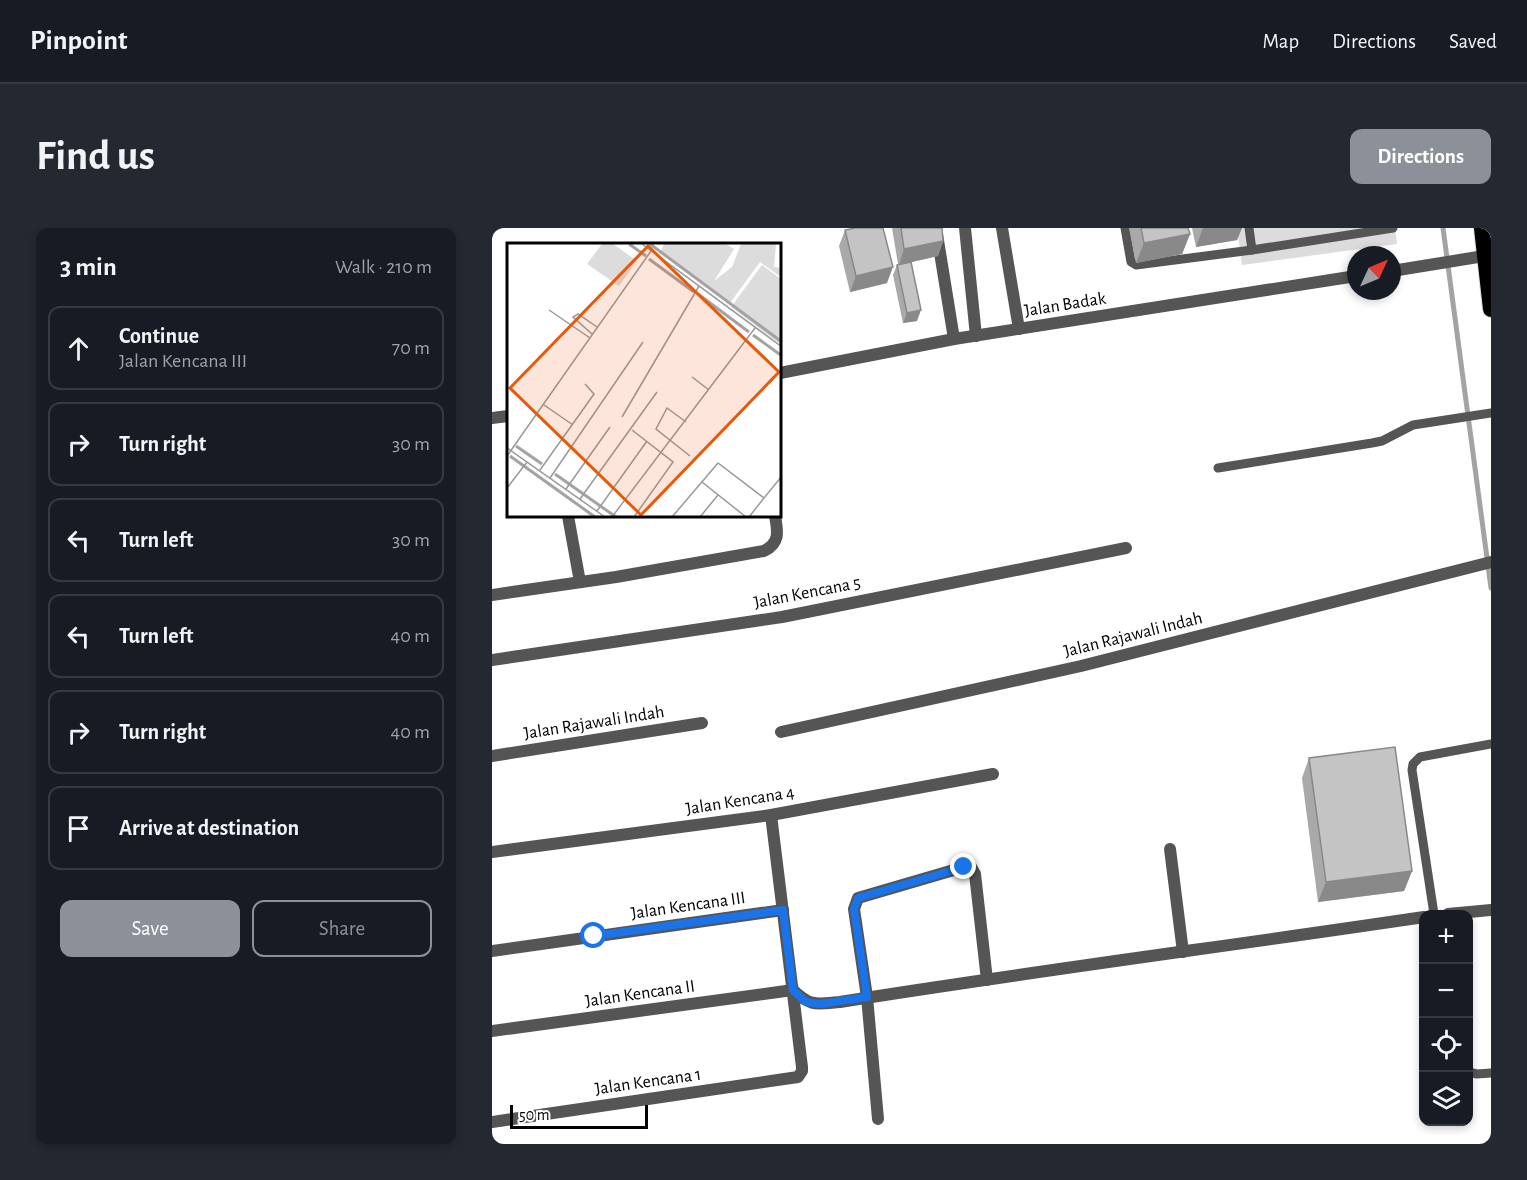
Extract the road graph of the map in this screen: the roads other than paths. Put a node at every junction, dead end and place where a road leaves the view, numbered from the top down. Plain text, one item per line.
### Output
1 (936, 228) edge
2 (965, 228) edge
3 (1002, 228) edge
4 (1125, 228) edge
5 (1249, 228) edge
6 (1393, 228) edge
7 (1485, 233) edge
8 (1252, 250) junction
9 (1485, 256) junction
10 (1401, 270) edge
11 (1347, 277) edge
12 (1491, 309) edge
13 (1019, 329) junction
14 (976, 336) junction
15 (954, 339) junction
16 (782, 373) edge
17 (1491, 413) edge
18 (507, 416) edge
19 (492, 418) edge
20 (1218, 468) dead end
21 (568, 518) edge
22 (775, 518) edge
23 (1126, 548) dead end
24 (1491, 562) edge
25 (580, 582) junction
26 (492, 595) edge
27 (492, 660) edge
28 (702, 723) dead end
29 (781, 732) dead end
30 (1491, 744) edge
31 (492, 756) edge
32 (993, 774) dead end
33 (771, 815) junction
34 (1170, 849) dead end
35 (492, 852) edge
36 (783, 910) junction
37 (1433, 910) edge
38 (1491, 910) edge
39 (1473, 912) edge
40 (1419, 918) edge
41 (492, 951) edge
42 (1184, 952) junction
43 (987, 980) junction
44 (793, 990) junction
45 (867, 997) junction
46 (492, 1031) edge
47 (1473, 1073) edge
48 (1491, 1073) edge
49 (878, 1119) dead end
50 (492, 1122) edge

1 - 15 street
2 - 14 street
3 - 13 street
4 - 8 lane
5 - 8 lane
6 - 8 lane
7 - 9 highway
9 - 10 street
9 - 12 highway
11 - 13 street, Jalan Badak
13 - 14 street, Jalan Badak
14 - 15 street, Jalan Badak
15 - 16 street, Jalan Badak
17 - 20 lane
18 - 19 street
21 - 25 street
22 - 25 street
23 - 27 street, Jalan Kencana 5
24 - 29 street, Jalan Rajawali Indah
25 - 26 street
28 - 31 street, Jalan Rajawali Indah
30 - 37 lane
32 - 33 street, Jalan Kencana 4
33 - 35 street, Jalan Kencana 4
33 - 36 street
34 - 42 street
36 - 41 street, Jalan Kencana III
36 - 44 street
38 - 39 street
40 - 42 street
42 - 43 street
43 - 45 street
43 - 45 street
44 - 45 street
44 - 46 street, Jalan Kencana II
44 - 50 street, Jalan Kencana 1
45 - 49 street
47 - 48 lane

